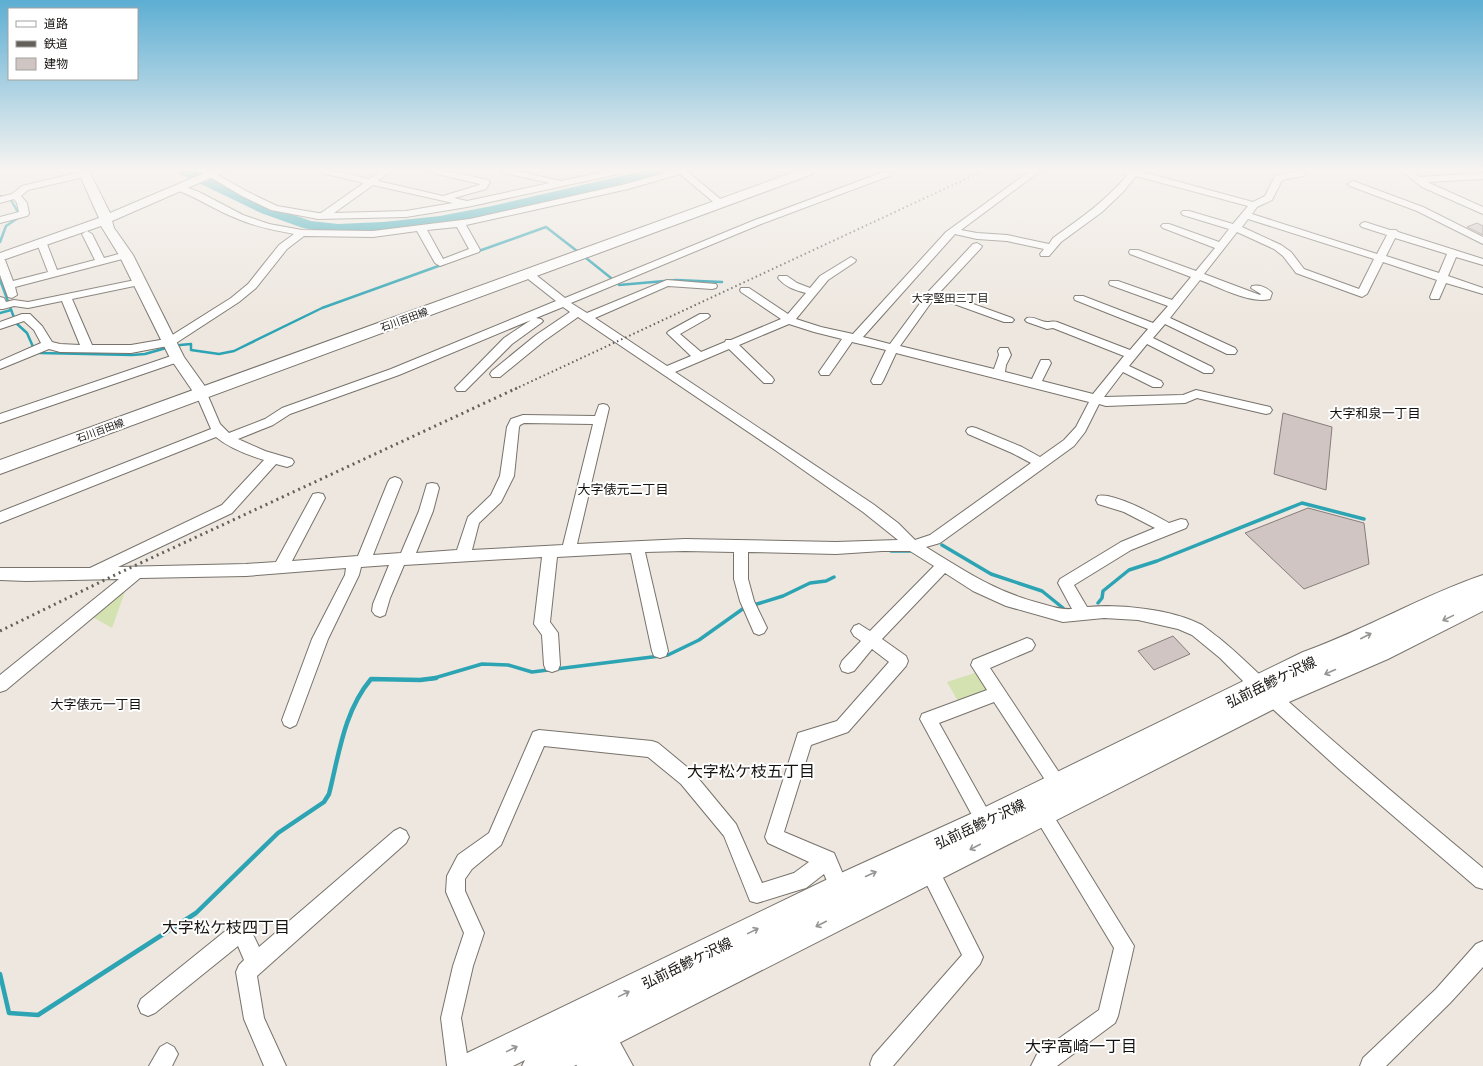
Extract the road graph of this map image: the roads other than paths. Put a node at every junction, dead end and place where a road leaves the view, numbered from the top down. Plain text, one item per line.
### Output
1 (92, 221) edge
2 (94, 221) edge
3 (106, 221) edge
4 (252, 221) edge
5 (475, 221) edge
6 (671, 221) edge
7 (761, 221) edge
8 (967, 221) edge
9 (1084, 221) edge
10 (1210, 221) edge
11 (1243, 221) edge
12 (1280, 221) edge
13 (1444, 221) edge
14 (460, 224) junction
15 (1366, 225) dead end
16 (1166, 226) dead end
17 (421, 229) junction
18 (1236, 229) junction
19 (953, 231) junction
20 (1394, 232) junction
21 (302, 233) junction
22 (87, 234) dead end
23 (1483, 241) edge
24 (43, 246) dead end
25 (977, 246) dead end
26 (1483, 246) edge
27 (1222, 247) junction
28 (0, 250) edge
29 (1134, 252) dead end
30 (1457, 254) junction
31 (126, 255) junction
32 (0, 258) edge
33 (1381, 258) junction
34 (851, 260) dead end
35 (101, 262) junction
36 (1483, 262) edge
37 (527, 273) junction
38 (54, 274) junction
39 (1198, 275) junction
40 (783, 278) dead end
41 (1444, 278) junction
42 (140, 282) junction
43 (1114, 283) dead end
44 (10, 285) junction
45 (712, 286) dead end
46 (1256, 288) dead end
47 (745, 290) dead end
48 (1483, 291) edge
49 (812, 292) junction
50 (933, 293) junction
51 (66, 297) junction
52 (1435, 297) dead end
53 (1079, 298) dead end
54 (8, 303) edge
55 (566, 304) junction
56 (28, 305) junction
57 (1175, 305) junction
58 (582, 315) junction
59 (704, 316) dead end
60 (19, 319) junction
61 (789, 320) junction
62 (1008, 320) dead end
63 (1031, 320) dead end
64 (1159, 324) junction
65 (0, 326) edge
66 (852, 338) junction
67 (1146, 339) junction
68 (169, 342) junction
69 (730, 343) junction
70 (48, 345) junction
71 (893, 348) junction
72 (88, 349) junction
73 (1004, 351) dead end
74 (1231, 351) dead end
75 (1132, 355) junction
76 (699, 357) junction
77 (178, 358) junction
78 (1045, 363) dead end
79 (0, 365) edge
80 (1122, 367) junction
81 (1208, 370) dead end
82 (666, 371) junction
83 (826, 372) dead end
84 (496, 374) dead end
85 (999, 374) junction
86 (768, 380) dead end
87 (877, 381) dead end
88 (1035, 384) junction
89 (1157, 384) dead end
90 (461, 388) dead end
91 (201, 392) junction
92 (1096, 399) junction
93 (603, 408) dead end
94 (1266, 410) dead end
95 (0, 419) edge
96 (600, 421) junction
97 (972, 431) dead end
98 (223, 435) junction
99 (273, 459) junction
100 (287, 462) dead end
101 (1041, 463) junction
102 (0, 466) edge
103 (395, 482) dead end
104 (432, 488) dead end
105 (318, 498) dead end
106 (1103, 500) dead end
107 (0, 518) edge
108 (741, 546) junction
109 (913, 546) junction
110 (637, 547) junction
111 (569, 550) junction
112 (550, 551) junction
113 (463, 556) junction
114 (402, 559) junction
115 (359, 561) junction
116 (944, 565) junction
117 (280, 567) junction
118 (92, 572) junction
119 (136, 573) junction
120 (0, 574) edge
121 (1483, 584) edge
122 (1483, 600) edge
123 (380, 612) dead end
124 (1083, 614) junction
125 (759, 628) dead end
126 (865, 635) junction
127 (1027, 645) dead end
128 (660, 651) dead end
129 (552, 665) dead end
130 (848, 666) dead end
131 (0, 685) edge
132 (1266, 692) junction
133 (997, 694) junction
134 (290, 720) dead end
135 (1059, 786) junction
136 (1042, 813) junction
137 (985, 822) junction
138 (400, 837) dead end
139 (827, 860) junction
140 (924, 861) junction
141 (1483, 880) edge
142 (844, 899) junction
143 (1483, 951) edge
144 (256, 963) junction
145 (148, 1006) dead end
146 (586, 1036) edge
147 (882, 1064) dead end
148 (275, 1066) edge
149 (458, 1066) edge
150 (477, 1066) edge
151 (539, 1066) edge
152 (619, 1066) edge
153 (1042, 1066) edge
154 (1371, 1066) edge

1 - 28 street
2 - 32 street
3 - 31 street
4 - 21 street
5 - 14 street
6 - 37 main road, 石川百田線
7 - 55 street
8 - 19 street
9 - 19 street
10 - 18 street
11 - 18 street
12 - 33 street
13 - 23 street
14 - 17 street
14 - 17 street
15 - 20 street
16 - 27 street
17 - 21 street
18 - 27 street
18 - 33 street
19 - 66 street
20 - 30 street
20 - 33 street
21 - 68 street
22 - 35 street
24 - 38 street
25 - 50 street
26 - 30 street
27 - 39 street
29 - 39 street
30 - 36 street
30 - 41 street
31 - 35 street
31 - 42 street
32 - 44 street
33 - 41 street
34 - 49 street
35 - 38 street
37 - 55 street
37 - 91 main road, 石川百田線
38 - 44 street
39 - 46 street
39 - 57 street
40 - 49 street
41 - 48 street
41 - 52 street
42 - 51 street
42 - 68 street
43 - 57 street
44 - 54 street
45 - 58 street
47 - 61 street
49 - 61 street
50 - 62 street
50 - 71 street
51 - 56 street
51 - 72 street
53 - 64 street
54 - 56 street
55 - 58 street
55 - 90 street
55 - 98 street
56 - 60 street
57 - 64 street
58 - 82 street
58 - 84 street
59 - 76 street
60 - 65 street
60 - 70 street
61 - 66 street
61 - 69 street
63 - 75 street
64 - 67 street
64 - 74 street
66 - 71 street
66 - 83 street
67 - 75 street
67 - 81 street
68 - 72 street
68 - 77 street
69 - 76 street
69 - 86 street
70 - 72 street
70 - 79 street
71 - 85 street
71 - 87 street
73 - 85 street
75 - 80 street
76 - 82 street
77 - 91 street
77 - 95 street
78 - 88 street
80 - 89 street
80 - 92 street
82 - 109 street
85 - 88 street
88 - 92 street
91 - 98 street
91 - 102 main road, 石川百田線
92 - 94 street
92 - 101 street
93 - 96 street
96 - 111 street
96 - 113 street
97 - 101 street
98 - 99 street
98 - 107 street
99 - 100 street
99 - 118 street
101 - 109 street
103 - 115 street
104 - 114 street
105 - 117 street
106 - 124 street
108 - 109 street
108 - 110 street
108 - 125 street
109 - 116 street
110 - 111 street
110 - 128 street
111 - 112 street
112 - 113 street
112 - 129 street
113 - 114 street
114 - 115 street
114 - 123 street
115 - 117 street
115 - 134 street
116 - 124 street
116 - 126 street
117 - 119 street
118 - 119 street
118 - 120 street
119 - 131 street
132 -> 121 main road, 弘前岳鰺ケ沢線
122 -> 132 main road
124 - 132 street
126 - 130 street
126 - 139 street
127 - 133 street
132 - 135 main road, 弘前岳鰺ケ沢線
132 - 136 main road
132 - 141 street
133 - 135 street
133 - 137 street
135 - 137 main road, 弘前岳鰺ケ沢線
136 -> 140 main road
136 - 153 street
137 - 140 main road, 弘前岳鰺ケ沢線
138 - 144 street
139 - 142 street
139 - 149 street
140 - 142 main road
140 - 147 street
142 - 146 main road
143 - 154 street
144 - 145 street
144 - 148 street
150 -> 146 main road
146 - 151 main road
146 - 152 street

